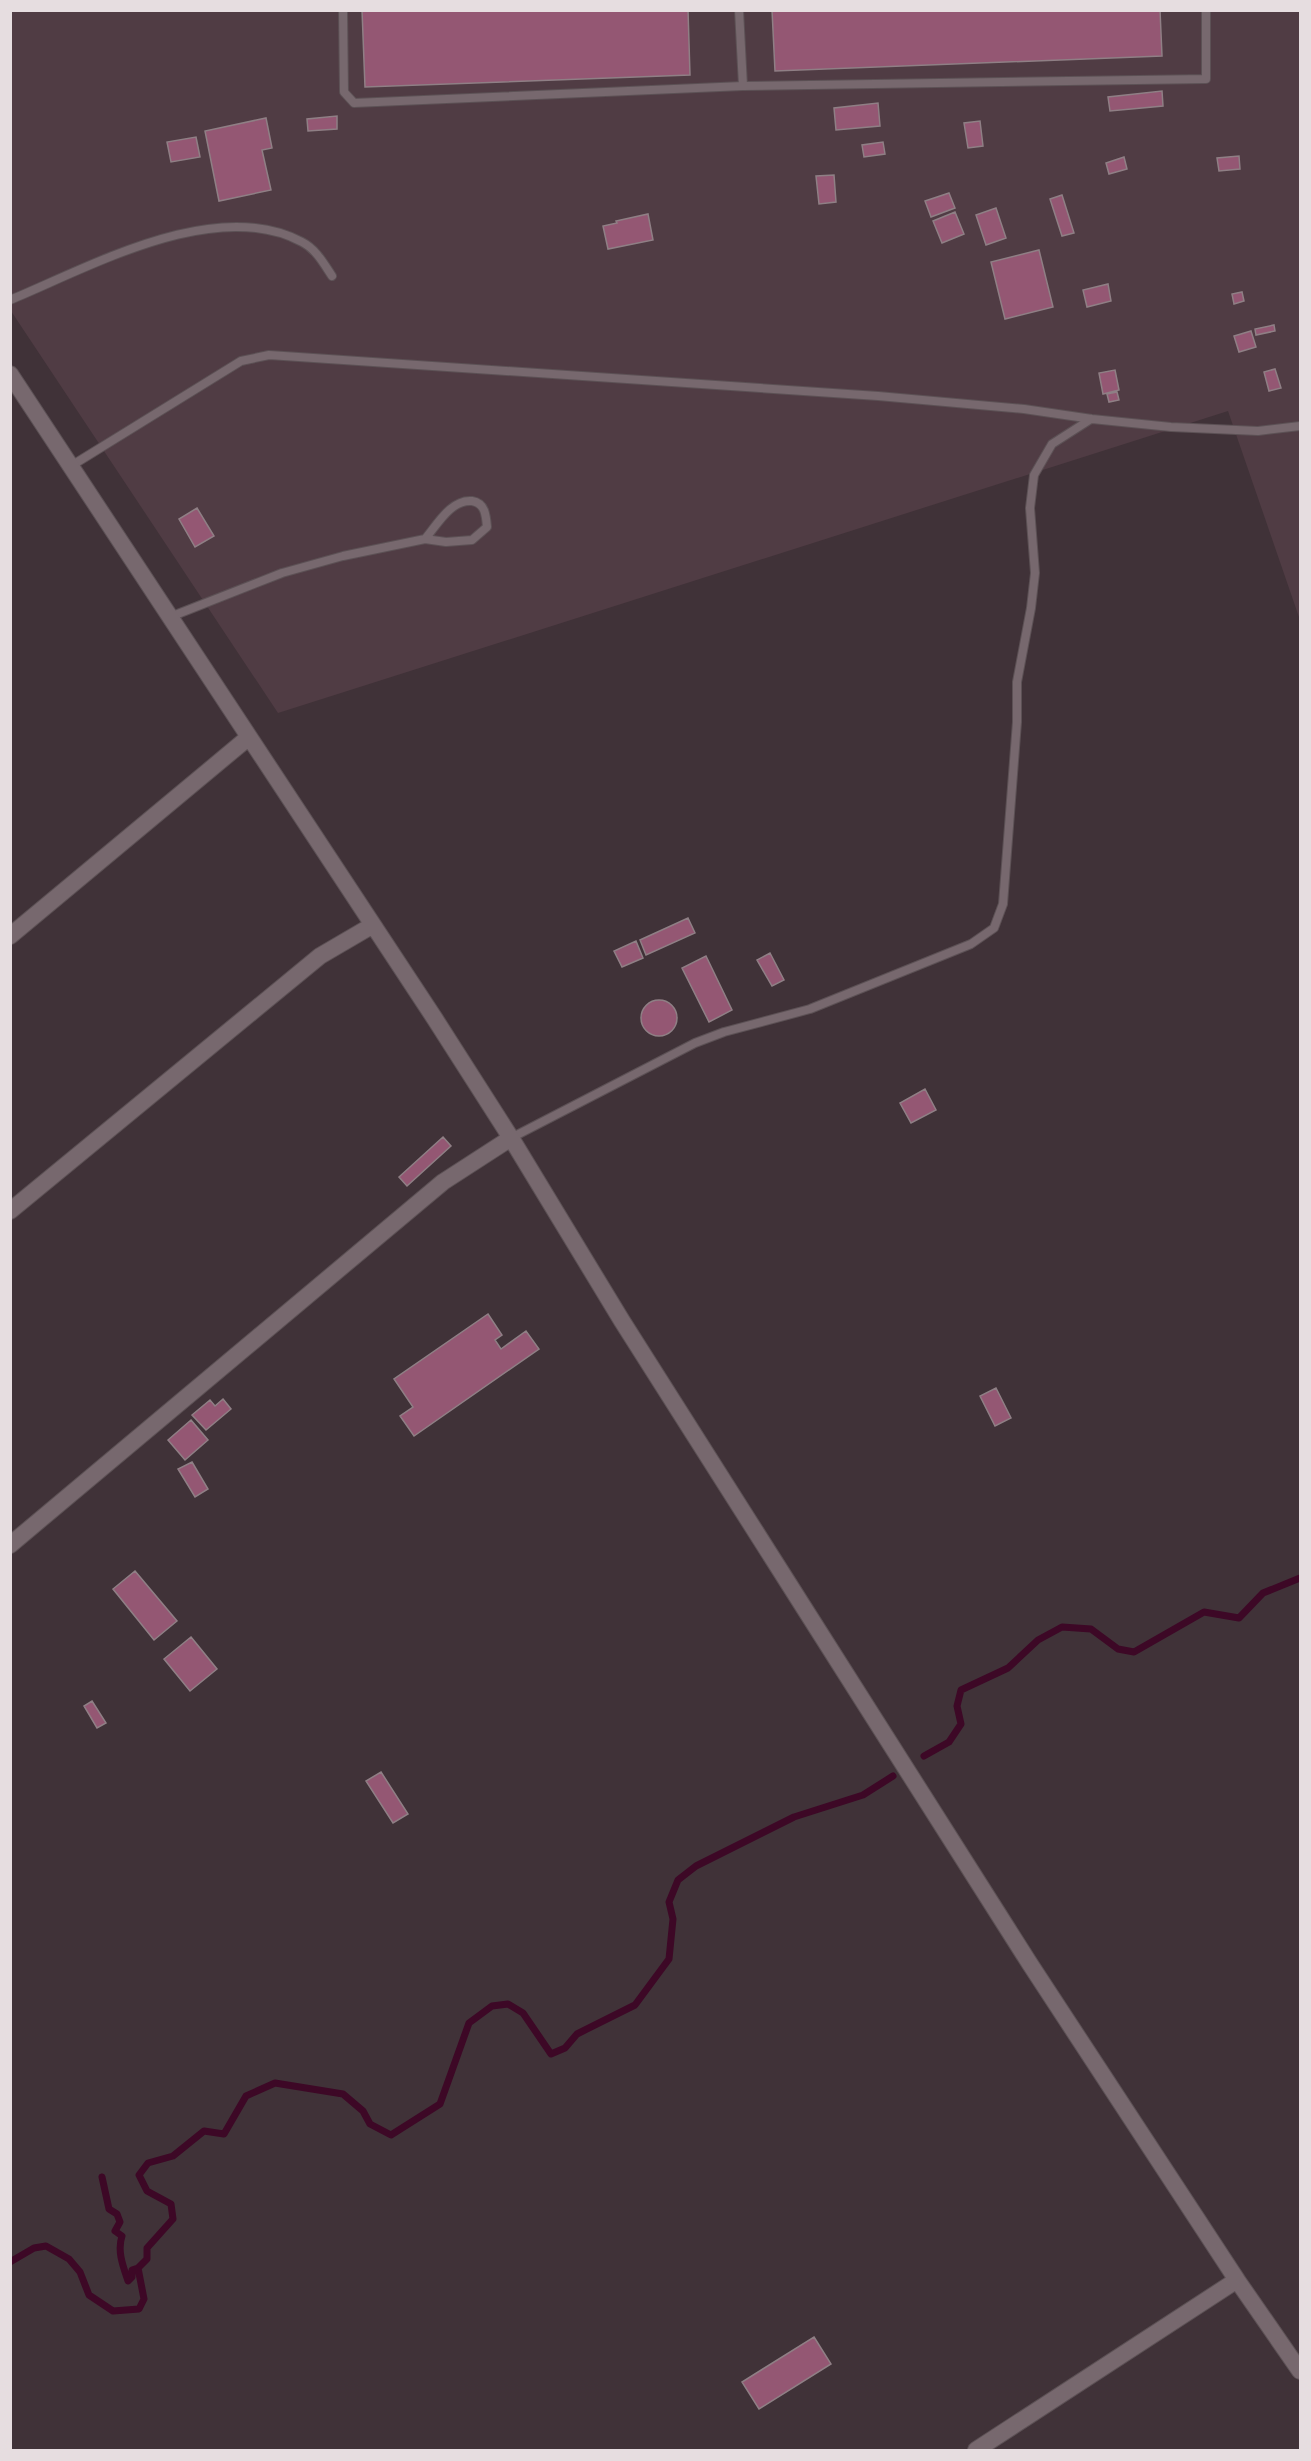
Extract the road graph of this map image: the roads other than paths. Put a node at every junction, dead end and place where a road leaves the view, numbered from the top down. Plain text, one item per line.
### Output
1 (343, 10) edge
2 (739, 10) edge
3 (1206, 10) edge
4 (743, 86) junction
5 (332, 276) dead end
6 (10, 300) edge
7 (10, 374) edge
8 (1092, 419) junction
9 (1300, 426) edge
10 (71, 466) junction
11 (426, 539) junction
12 (170, 617) junction
13 (249, 737) junction
14 (373, 925) junction
15 (10, 936) edge
16 (511, 1138) junction
17 (10, 1211) edge
18 (10, 1545) edge
19 (1237, 2280) junction
20 (1300, 2371) edge
21 (976, 2451) edge

1 - 4 lane
2 - 4 lane
3 - 4 lane
5 - 6 lane
7 - 10 street
8 - 9 lane
8 - 10 lane
8 - 16 lane
10 - 12 street
11 - 11 lane
11 - 12 lane
12 - 13 street
13 - 14 street
13 - 15 street
14 - 16 street
14 - 17 street
16 - 18 street
16 - 19 street
19 - 20 street
19 - 21 street

